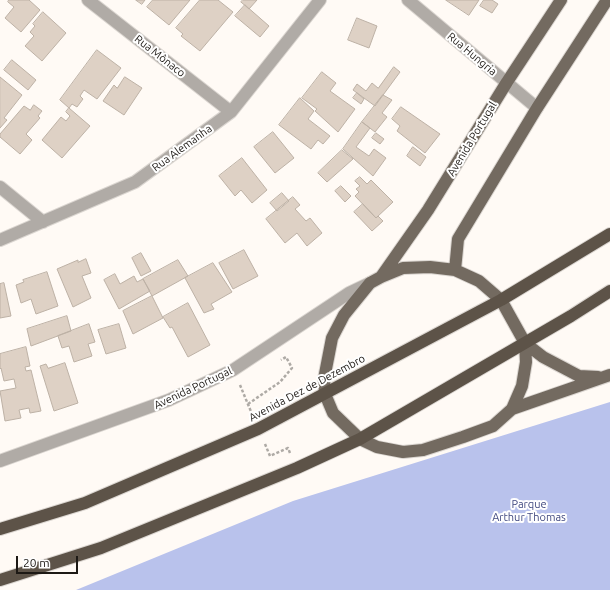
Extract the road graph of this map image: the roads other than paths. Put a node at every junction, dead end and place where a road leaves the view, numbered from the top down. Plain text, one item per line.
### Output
1 (88, 0) edge
2 (320, 0) edge
3 (408, 0) edge
4 (561, 0) edge
5 (607, 0) edge
6 (507, 82) junction
7 (537, 108) junction
8 (231, 112) junction
9 (0, 187) edge
10 (43, 222) junction
11 (610, 234) edge
12 (0, 240) edge
13 (455, 270) junction
14 (381, 277) junction
15 (370, 284) junction
16 (610, 291) edge
17 (501, 300) junction
18 (525, 343) junction
19 (608, 376) edge
20 (325, 394) junction
21 (512, 409) junction
22 (360, 439) junction
23 (0, 461) edge
24 (0, 529) edge
25 (0, 580) edge

1 - 8 street, Rua Mônaco
2 - 8 street, Rua Alemanha
3 - 6 street, Rua Hungria
4 - 6 main road, Avenida Portugal
5 - 7 main road
6 - 7 street, Rua Hungria
6 - 14 main road, Avenida Portugal
7 - 13 main road
8 - 10 street, Rua Alemanha
9 - 10 street
10 - 12 street, Rua Alemanha
11 - 17 highway, Avenida Dez de Dezembro
13 - 14 main road
13 - 17 main road
14 - 15 main road
15 - 20 main road
15 - 23 street, Avenida Portugal
16 - 18 highway
17 - 18 main road
17 - 20 highway, Avenida Dez de Dezembro
18 - 19 main road
18 - 21 main road
18 - 22 highway
19 - 21 main road
20 - 22 main road
20 - 24 highway, Avenida Dez de Dezembro
21 - 22 main road
22 - 25 highway

